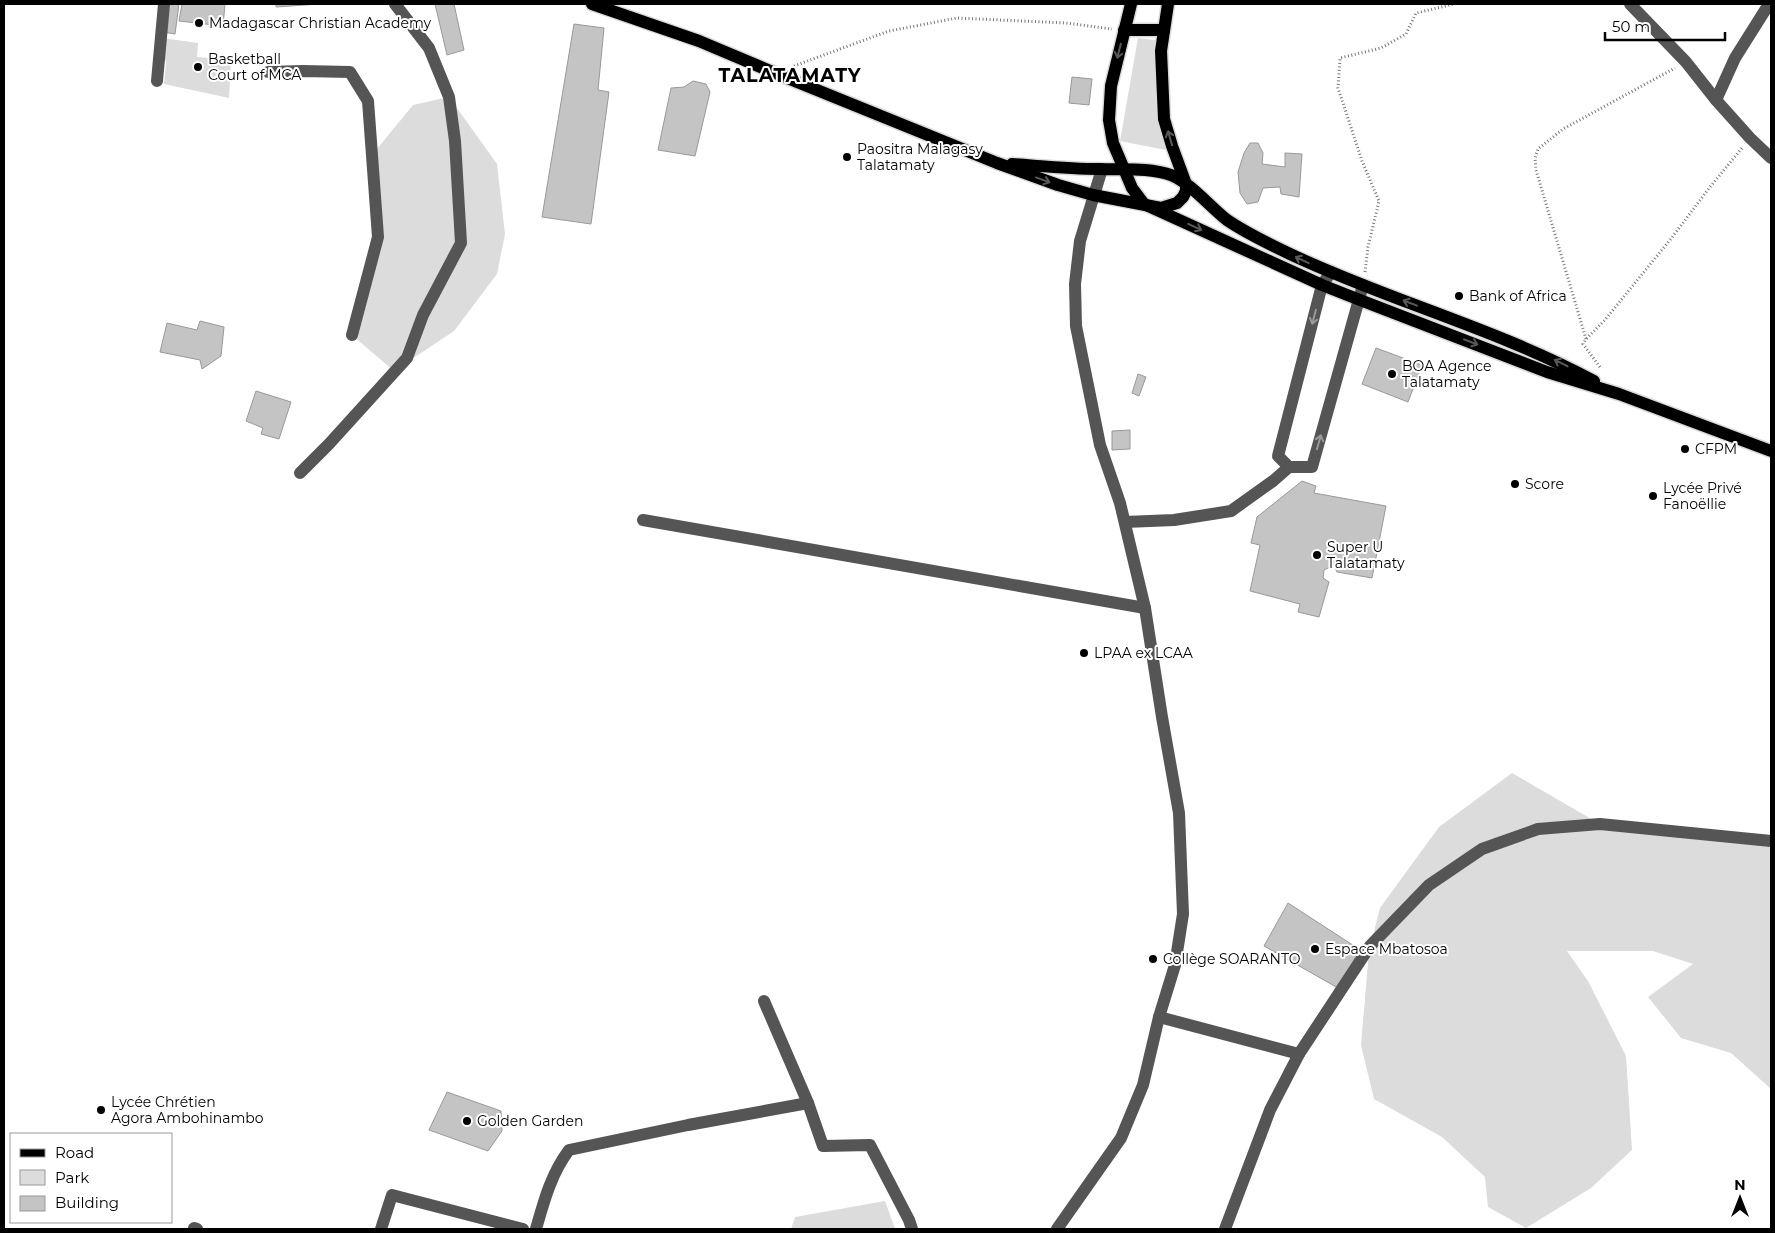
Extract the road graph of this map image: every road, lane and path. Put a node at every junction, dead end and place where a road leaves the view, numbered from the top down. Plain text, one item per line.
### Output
1 (164, 4) edge
2 (395, 4) edge
3 (592, 4) edge
4 (1131, 4) edge
5 (1168, 4) edge
6 (1454, 4) edge
7 (1630, 4) edge
8 (1769, 4) edge
9 (1124, 30) junction
10 (1164, 30) junction
11 (1686, 62) junction
12 (268, 72) dead end
13 (774, 74) junction
14 (157, 81) dead end
15 (1716, 100) junction
16 (1750, 138) junction
17 (1113, 143) junction
18 (1771, 158) edge
19 (997, 163) junction
20 (1123, 168) junction
21 (1102, 169) junction
22 (1186, 184) junction
23 (1093, 195) junction
24 (1150, 208) junction
25 (1331, 272) junction
26 (1322, 285) junction
27 (1363, 285) junction
28 (1360, 300) junction
29 (352, 335) dead end
30 (1586, 339) junction
31 (1604, 373) dead end
32 (1619, 394) junction
33 (1771, 452) edge
34 (1289, 466) junction
35 (300, 473) dead end
36 (643, 520) dead end
37 (1124, 522) junction
38 (1145, 608) junction
39 (1771, 841) edge
40 (764, 1001) dead end
41 (1159, 1017) junction
42 (1298, 1054) junction
43 (808, 1103) junction
44 (381, 1229) edge
45 (523, 1229) edge
46 (536, 1229) edge
47 (912, 1229) edge
48 (1057, 1229) edge
49 (1225, 1229) edge

1 - 14 street
2 - 35 street
3 - 13 main road
4 - 9 main road
5 - 10 main road
6 - 27 path
7 - 11 street
8 - 15 street
9 - 10 main road
9 - 13 path
9 -> 17 main road
22 -> 10 main road
11 - 15 street
11 - 30 path
12 - 29 street
13 - 19 main road
15 - 16 street
16 - 18 street
16 - 30 path
17 - 20 main road
17 - 21 main road
19 - 21 main road
19 -> 23 main road
20 - 21 main road
20 - 22 main road
20 - 24 main road
21 - 23 street
22 - 24 main road
25 -> 22 main road
23 - 24 main road
23 - 37 street
24 -> 26 main road
25 - 26 street
25 - 27 main road
26 - 28 main road
26 -> 34 street
27 - 28 street
32 -> 27 main road
28 -> 32 main road
34 -> 28 street
30 - 31 path
32 - 33 main road
34 - 37 street
36 - 38 street
37 - 38 street
38 - 41 street
39 - 42 street
40 - 43 street
41 - 42 street
41 - 48 street
42 - 49 street
43 - 46 street
43 - 47 street
44 - 45 street

